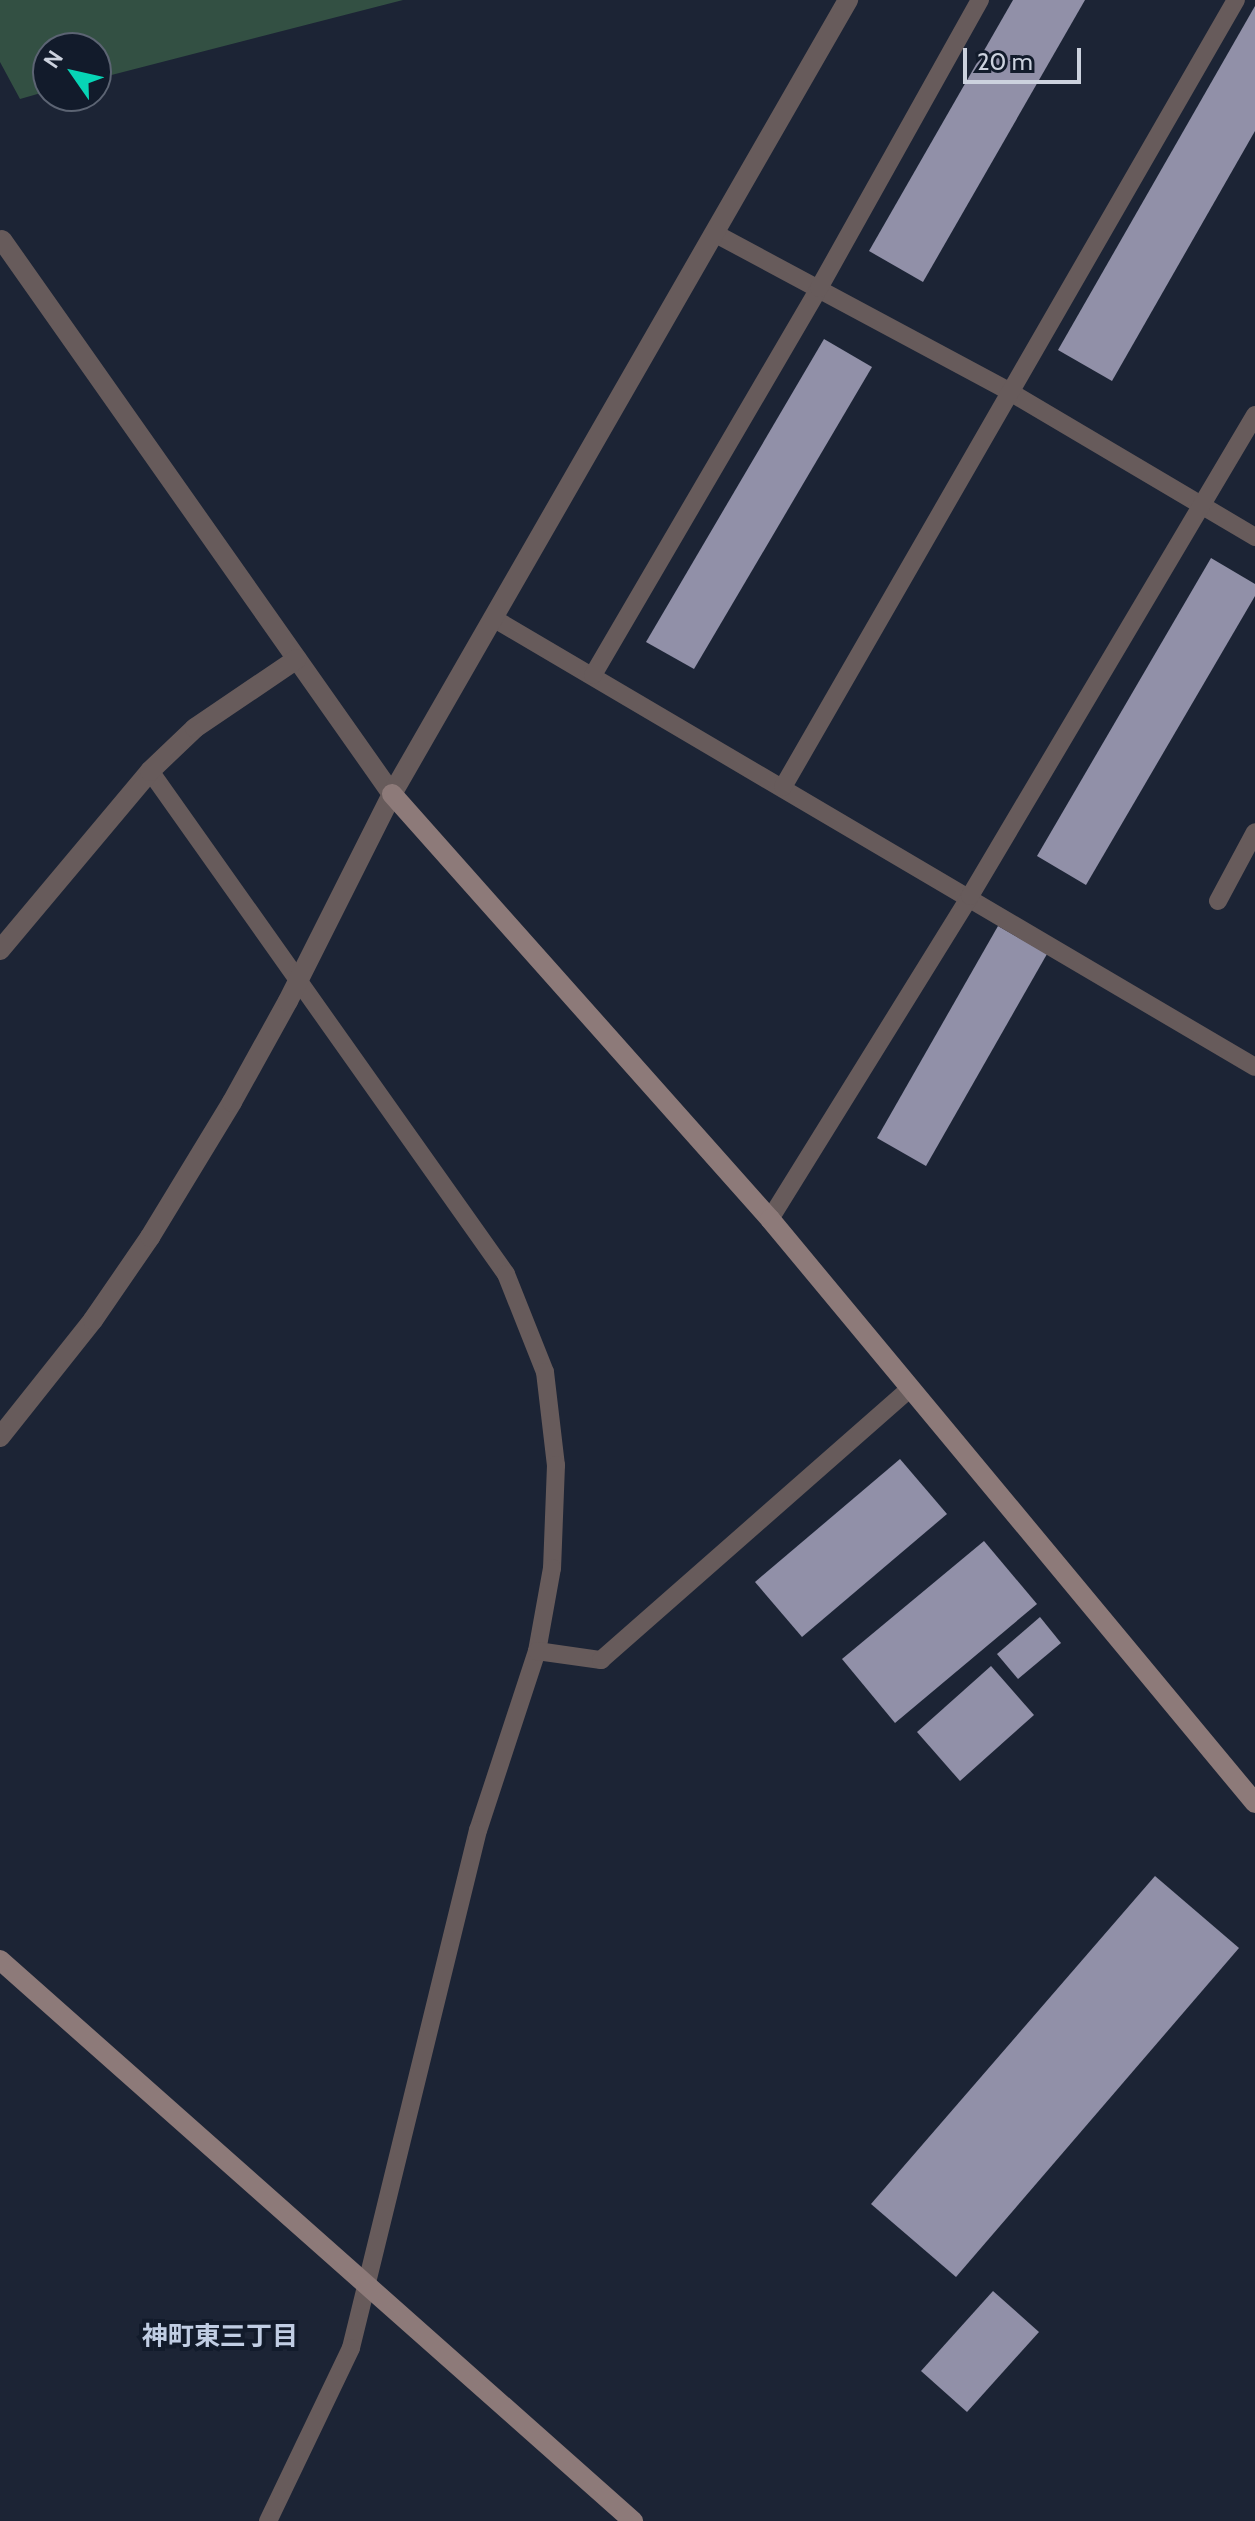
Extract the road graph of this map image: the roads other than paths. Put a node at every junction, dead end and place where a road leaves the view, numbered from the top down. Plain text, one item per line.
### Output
1 (848, 0) edge
2 (980, 0) edge
3 (1236, 0) edge
4 (714, 233) junction
5 (2, 240) dead end
6 (819, 288) junction
7 (1010, 392) junction
8 (1255, 415) edge
9 (1201, 505) junction
10 (1255, 537) edge
11 (493, 618) junction
12 (297, 659) junction
13 (593, 675) junction
14 (150, 771) junction
15 (783, 787) junction
16 (392, 794) junction
17 (1255, 832) edge
18 (970, 896) junction
19 (1218, 901) dead end
20 (0, 950) edge
21 (299, 980) junction
22 (1255, 1067) edge
23 (770, 1219) junction
24 (911, 1388) junction
25 (0, 1437) edge
26 (537, 1651) junction
27 (1255, 1803) edge
28 (0, 1960) edge
29 (368, 2283) junction
30 (268, 2521) edge
31 (633, 2521) edge

1 - 4 street
2 - 6 lane
3 - 7 lane
4 - 6 lane
4 - 11 street
5 - 12 street
6 - 7 lane
6 - 13 lane
7 - 9 lane
7 - 15 lane
8 - 9 lane
9 - 10 lane
9 - 18 lane
11 - 13 lane
11 - 16 street
12 - 14 street
12 - 16 street
13 - 15 lane
14 - 20 street
14 - 21 lane
15 - 18 lane
16 - 21 street
16 - 23 street
17 - 19 lane
18 - 22 lane
18 - 23 lane
21 - 25 street
21 - 26 lane
23 - 24 street
24 - 26 lane
24 - 27 street
26 - 29 lane
28 - 29 street
29 - 30 lane
29 - 31 street

